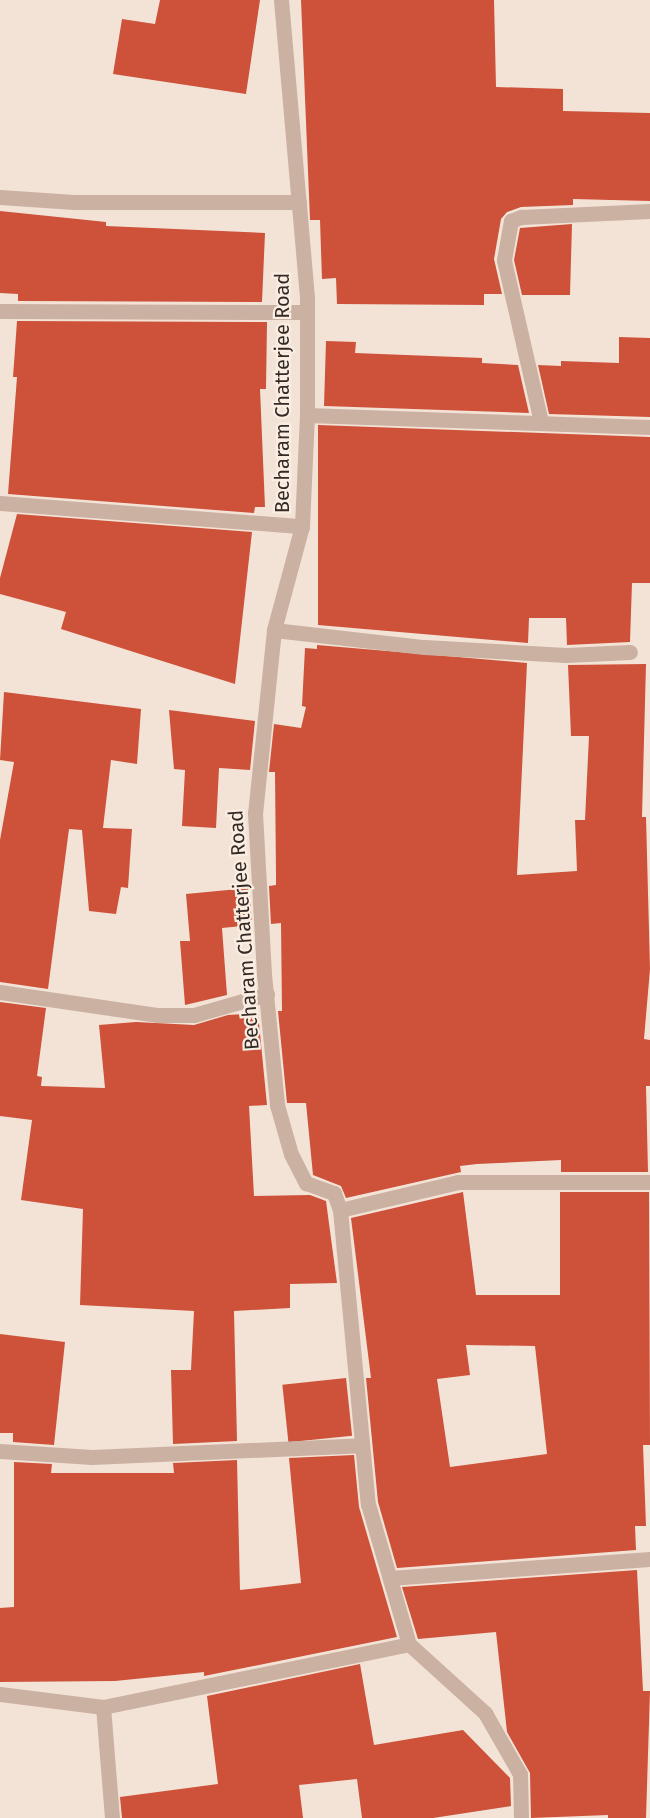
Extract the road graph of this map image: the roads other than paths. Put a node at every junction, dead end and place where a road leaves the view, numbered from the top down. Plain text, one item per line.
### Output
1 (281, 0) edge
2 (0, 197) edge
3 (299, 202) junction
4 (650, 211) edge
5 (0, 310) edge
6 (307, 312) junction
7 (307, 415) junction
8 (541, 422) junction
9 (650, 427) edge
10 (0, 503) edge
11 (302, 526) junction
12 (274, 630) junction
13 (630, 652) dead end
14 (0, 992) edge
15 (267, 994) junction
16 (650, 1182) edge
17 (340, 1210) junction
18 (362, 1445) junction
19 (0, 1451) edge
20 (650, 1559) edge
21 (390, 1578) junction
22 (408, 1644) junction
23 (0, 1694) edge
24 (103, 1707) junction
25 (112, 1818) edge
26 (521, 1818) edge

1 - 3 street, Becharam Chatterjee Road
2 - 3 street
3 - 6 street, Becharam Chatterjee Road
4 - 8 street
5 - 6 street
6 - 7 street, Becharam Chatterjee Road
7 - 8 street
7 - 11 street, Becharam Chatterjee Road
8 - 9 street
10 - 11 street
11 - 12 street, Becharam Chatterjee Road
12 - 13 street
12 - 15 street, Becharam Chatterjee Road
14 - 15 street
15 - 17 street, Becharam Chatterjee Road
16 - 17 street
17 - 18 street
18 - 19 street
18 - 21 street
20 - 21 street
21 - 22 street
22 - 24 street
22 - 26 street
23 - 24 street
24 - 25 street

